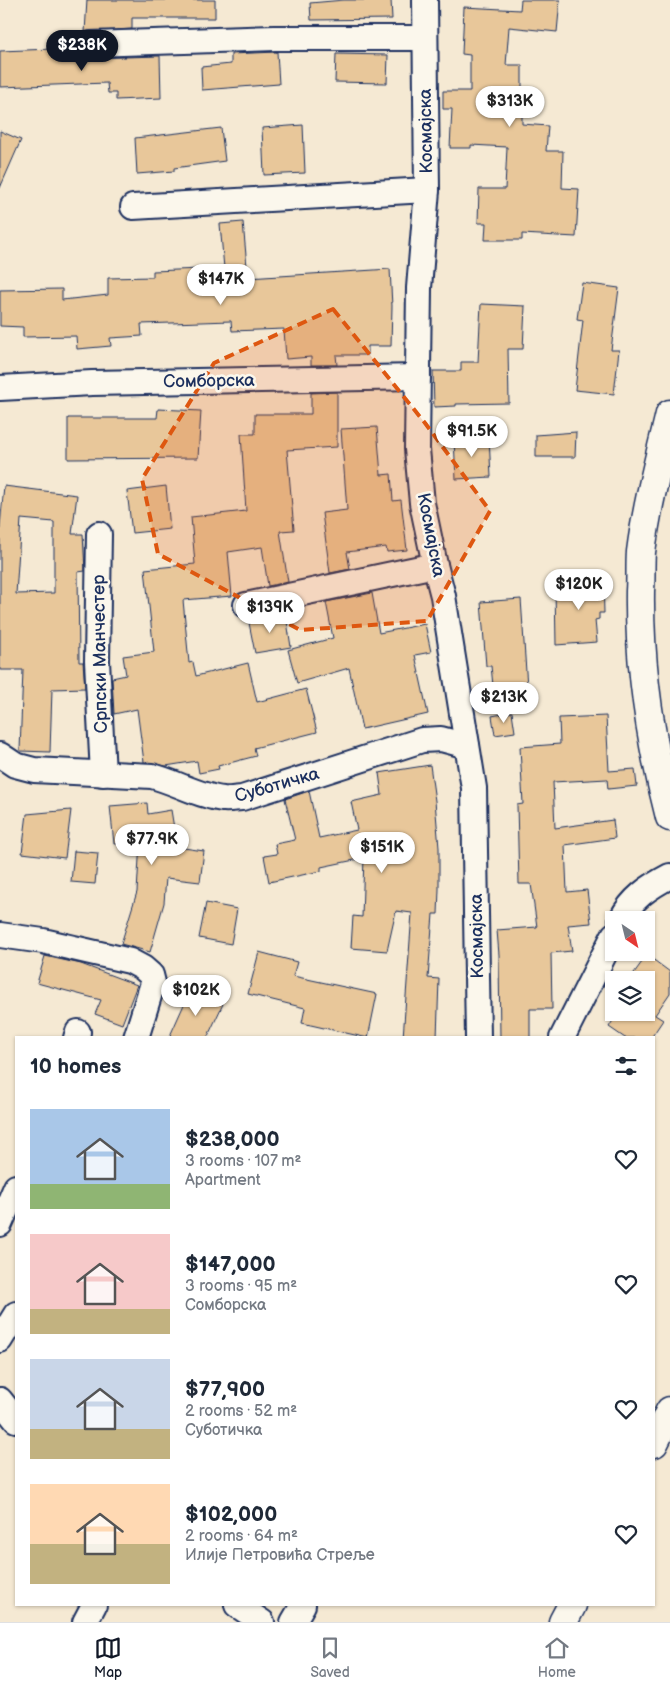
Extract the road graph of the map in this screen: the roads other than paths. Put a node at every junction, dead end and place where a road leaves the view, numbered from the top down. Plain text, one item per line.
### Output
1 (425, 0) edge
2 (425, 38) junction
3 (92, 44) dead end
4 (427, 190) junction
5 (134, 207) dead end
6 (418, 377) junction
7 (0, 388) edge
8 (670, 414) edge
9 (99, 534) dead end
10 (435, 565) junction
11 (246, 605) dead end
12 (467, 746) junction
13 (0, 755) edge
14 (103, 774) junction
15 (670, 817) edge
16 (670, 876) edge
17 (627, 911) edge
18 (0, 935) edge
19 (605, 953) edge
20 (137, 1036) edge
21 (478, 1036) edge
22 (563, 1036) edge
23 (15, 1189) edge
24 (0, 1224) edge
25 (15, 1316) edge
26 (0, 1340) edge
27 (0, 1400) edge
28 (670, 1411) edge
29 (15, 1419) edge
30 (655, 1441) edge
31 (93, 1606) edge
32 (238, 1606) edge
33 (302, 1606) edge
34 (571, 1606) edge
35 (85, 1622) edge
36 (262, 1622) edge
37 (293, 1622) edge
38 (563, 1622) edge

1 - 2 street, Космајска
2 - 3 street
2 - 4 street, Космајска
4 - 5 street
4 - 6 street, Космајска
6 - 7 street, Сомборска
6 - 10 street, Космајска
8 - 15 main road
9 - 14 street, Српски Манчестер
10 - 11 street
10 - 12 street, Космајска
12 - 14 street, Суботичка
12 - 21 street, Космајска
13 - 14 street, Суботичка
16 - 17 street
18 - 20 street
19 - 22 street
23 - 24 street
25 - 26 street
27 - 29 street
28 - 30 main road
31 - 35 street
32 - 36 street
33 - 37 street
34 - 38 main road

